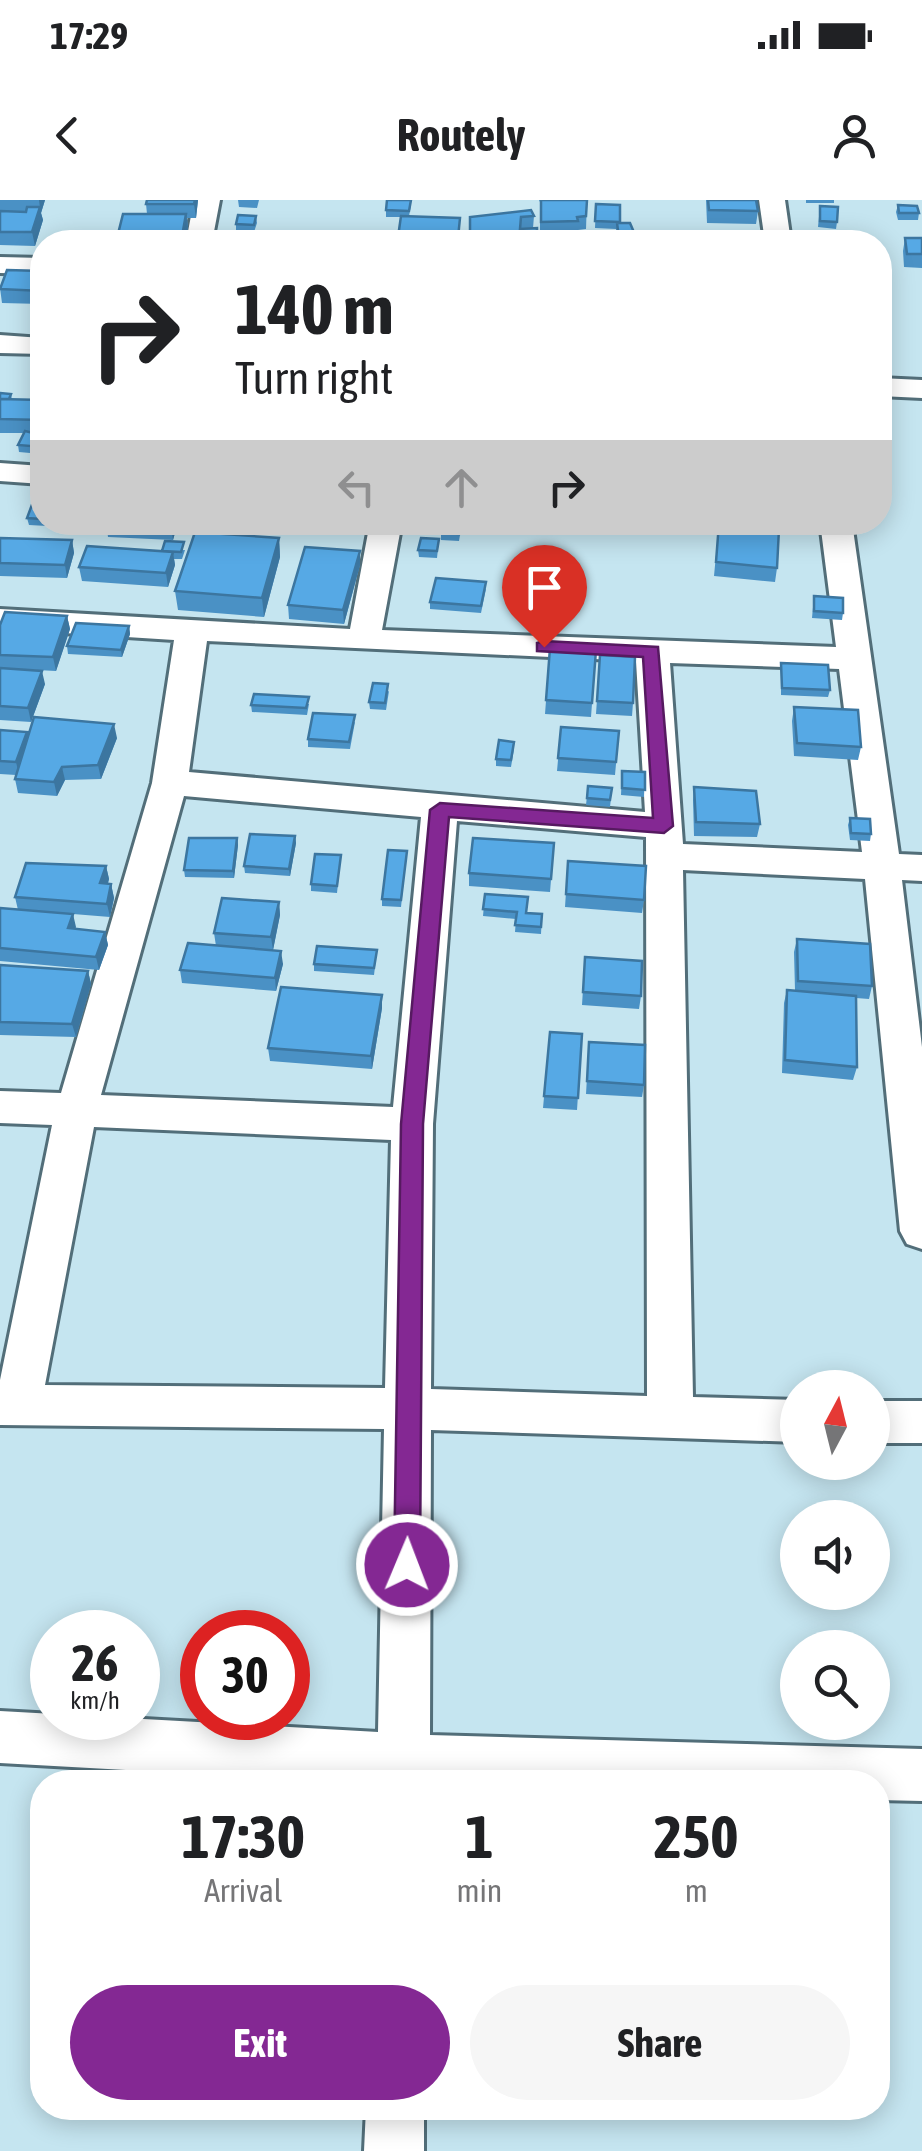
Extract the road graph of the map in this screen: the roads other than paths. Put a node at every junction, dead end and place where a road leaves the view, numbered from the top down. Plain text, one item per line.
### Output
1 (207, 200) edge
2 (772, 200) edge
3 (201, 230) edge
4 (776, 230) edge
5 (0, 265) edge
6 (30, 266) edge
7 (0, 344) edge
8 (30, 345) edge
9 (892, 387) edge
10 (922, 388) edge
11 (0, 472) edge
12 (30, 474) edge
13 (384, 535) edge
14 (838, 535) edge
15 (0, 618) edge
16 (192, 630) junction
17 (364, 640) junction
18 (652, 652) junction
19 (857, 658) junction
20 (170, 783) junction
21 (440, 810) junction
22 (664, 841) junction
23 (882, 866) junction
24 (922, 868) edge
25 (0, 1107) edge
26 (76, 1110) junction
27 (412, 1124) junction
28 (922, 1231) edge
29 (9, 1405) edge
30 (409, 1409) junction
31 (670, 1419) junction
32 (780, 1421) edge
33 (890, 1422) edge
34 (922, 1422) edge
35 (0, 1737) edge
36 (391, 1770) edge
37 (403, 1770) edge
38 (890, 1774) edge
39 (922, 1774) edge
40 (395, 2120) edge
41 (394, 2151) edge

1 - 3 street
2 - 4 street
5 - 6 street
7 - 8 street
9 - 10 street
11 - 12 street
13 - 17 street
14 - 19 street
15 - 16 street
16 - 17 street
16 - 20 street
17 - 18 street
18 - 19 street
18 - 22 street
19 - 23 street
20 - 21 street
20 - 26 street
21 - 22 street
21 - 27 street
22 - 23 street
22 - 31 street
23 - 24 street
23 - 28 street
25 - 26 street
26 - 27 street
26 - 29 street
27 - 30 street
29 - 30 street
30 - 31 street
30 - 37 street
31 - 32 street
33 - 34 street
35 - 36 street
38 - 39 street
40 - 41 street

